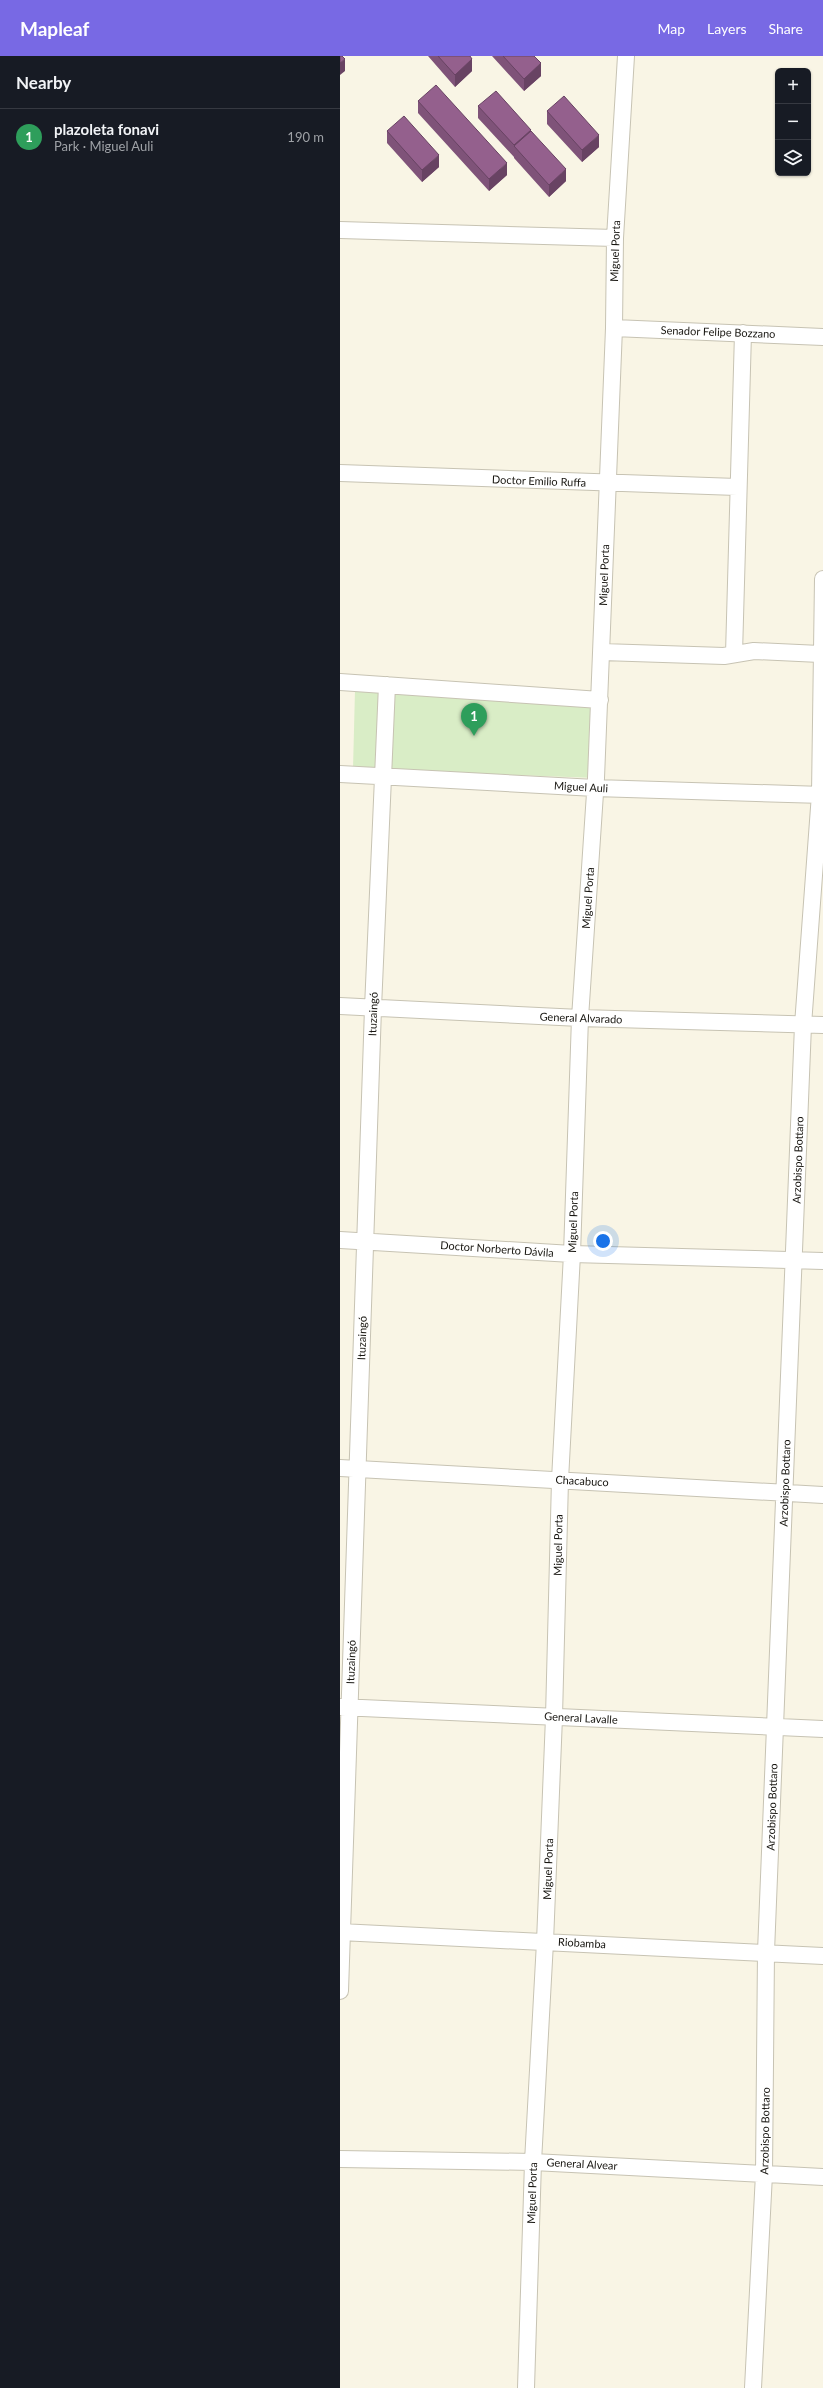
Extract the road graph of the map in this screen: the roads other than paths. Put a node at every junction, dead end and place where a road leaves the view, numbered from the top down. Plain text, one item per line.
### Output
1 (626, 56) edge
2 (340, 230) edge
3 (615, 238) junction
4 (614, 328) junction
5 (743, 334) junction
6 (823, 337) edge
7 (340, 474) edge
8 (608, 484) junction
9 (737, 487) junction
10 (823, 579) edge
11 (602, 652) junction
12 (734, 654) junction
13 (820, 654) junction
14 (340, 682) edge
15 (387, 685) junction
16 (600, 700) junction
17 (340, 774) edge
18 (382, 775) junction
19 (595, 788) junction
20 (821, 795) edge
21 (340, 1006) edge
22 (373, 1008) junction
23 (580, 1018) junction
24 (803, 1025) junction
25 (823, 1026) edge
26 (340, 1240) edge
27 (365, 1241) junction
28 (572, 1254) junction
29 (794, 1260) junction
30 (823, 1261) edge
31 (340, 1468) edge
32 (358, 1469) junction
33 (560, 1480) junction
34 (784, 1493) junction
35 (823, 1495) edge
36 (345, 1708) edge
37 (554, 1717) junction
38 (775, 1727) junction
39 (823, 1729) edge
40 (341, 1932) edge
41 (545, 1942) junction
42 (766, 1952) junction
43 (823, 1956) edge
44 (340, 1991) edge
45 (340, 2159) edge
46 (533, 2162) junction
47 (764, 2174) junction
48 (823, 2177) edge
49 (526, 2388) edge
50 (753, 2388) edge

1 - 3 street, Miguel Porta
2 - 3 street
3 - 4 street, Miguel Porta
4 - 5 street, Senador Felipe Bozzano
4 - 8 street, Miguel Porta
5 - 6 street, Senador Felipe Bozzano
5 - 9 street
7 - 8 street, Doctor Emilio Ruffa
8 - 9 street, Doctor Emilio Ruffa
8 - 11 street, Miguel Porta
9 - 12 street
10 - 13 street, Arzobispo Bottaro
11 - 12 street
11 - 16 street, Miguel Porta
12 - 13 street
13 - 20 street, Arzobispo Bottaro
14 - 15 street
15 - 16 street
15 - 18 street, Ituzaingó
16 - 19 street, Miguel Porta
17 - 18 street, Miguel Auli
18 - 19 street, Miguel Auli
18 - 22 street, Ituzaingó
19 - 20 street, Miguel Auli
19 - 23 street, Miguel Porta
20 - 24 street, Arzobispo Bottaro
21 - 22 street, General Alvarado
22 - 23 street, General Alvarado
22 - 27 street, Ituzaingó
23 - 24 street, General Alvarado
23 - 28 street, Miguel Porta
24 - 25 street, General Alvarado
24 - 29 street, Arzobispo Bottaro
26 - 27 street, Doctor Norberto Dávila
27 - 28 street, Doctor Norberto Dávila
27 - 32 street, Ituzaingó
28 - 29 street, Doctor Norberto Dávila
28 - 33 street, Miguel Porta
29 - 30 street, Doctor Norberto Dávila
29 - 34 street, Arzobispo Bottaro
31 - 32 street, Chacabuco
32 - 33 street, Chacabuco
32 - 36 street, Ituzaingó
33 - 34 street, Chacabuco
33 - 37 street, Miguel Porta
34 - 35 street, Chacabuco
34 - 38 street, Arzobispo Bottaro
36 - 37 street, General Lavalle
36 - 40 street, Ituzaingó
37 - 38 street, General Lavalle
37 - 41 street, Miguel Porta
38 - 39 street, General Lavalle
38 - 42 street, Arzobispo Bottaro
40 - 41 street, Riobamba
40 - 44 street, Ituzaingó
41 - 42 street, Riobamba
41 - 46 street, Miguel Porta
42 - 43 street, Riobamba
42 - 47 street, Arzobispo Bottaro
45 - 46 street, General Alvear
46 - 47 street, General Alvear
46 - 49 street, Miguel Porta
47 - 48 street, General Alvear
47 - 50 street, Arzobispo Bottaro

